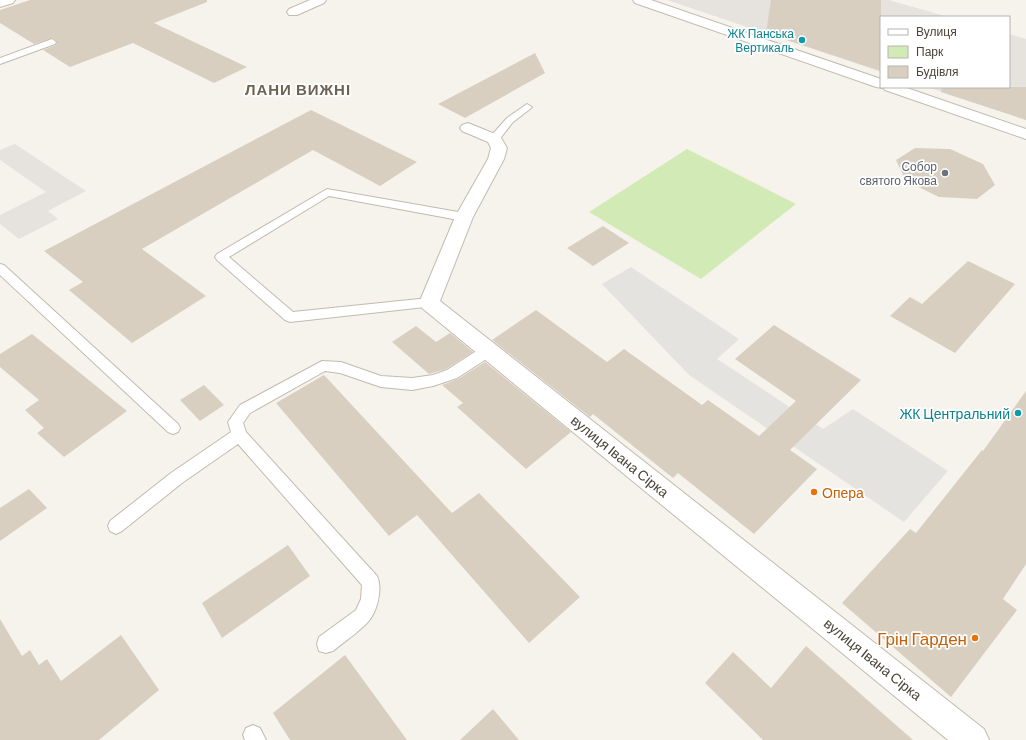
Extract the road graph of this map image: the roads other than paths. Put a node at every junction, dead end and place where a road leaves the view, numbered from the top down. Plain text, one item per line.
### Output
1 (9, 0) edge
2 (320, 0) edge
3 (639, 0) edge
4 (0, 3) edge
5 (293, 12) dead end
6 (52, 42) dead end
7 (0, 61) edge
8 (880, 84) edge
9 (893, 88) edge
10 (527, 107) dead end
11 (468, 128) dead end
12 (1026, 134) edge
13 (494, 139) junction
14 (464, 217) junction
15 (0, 268) edge
16 (429, 303) junction
17 (489, 350) junction
18 (173, 428) dead end
19 (239, 435) junction
20 (116, 526) dead end
21 (326, 644) dead end
22 (973, 740) edge

1 - 4 street
2 - 5 street
3 - 8 street
6 - 7 lane
9 - 12 street
10 - 13 lane
11 - 13 street
13 - 14 street
14 - 16 street
14 - 16 lane
15 - 18 lane
16 - 17 street, вулиця Івана Сірка
17 - 19 lane
17 - 22 street, вулиця Івана Сірка
19 - 20 lane
19 - 21 lane

